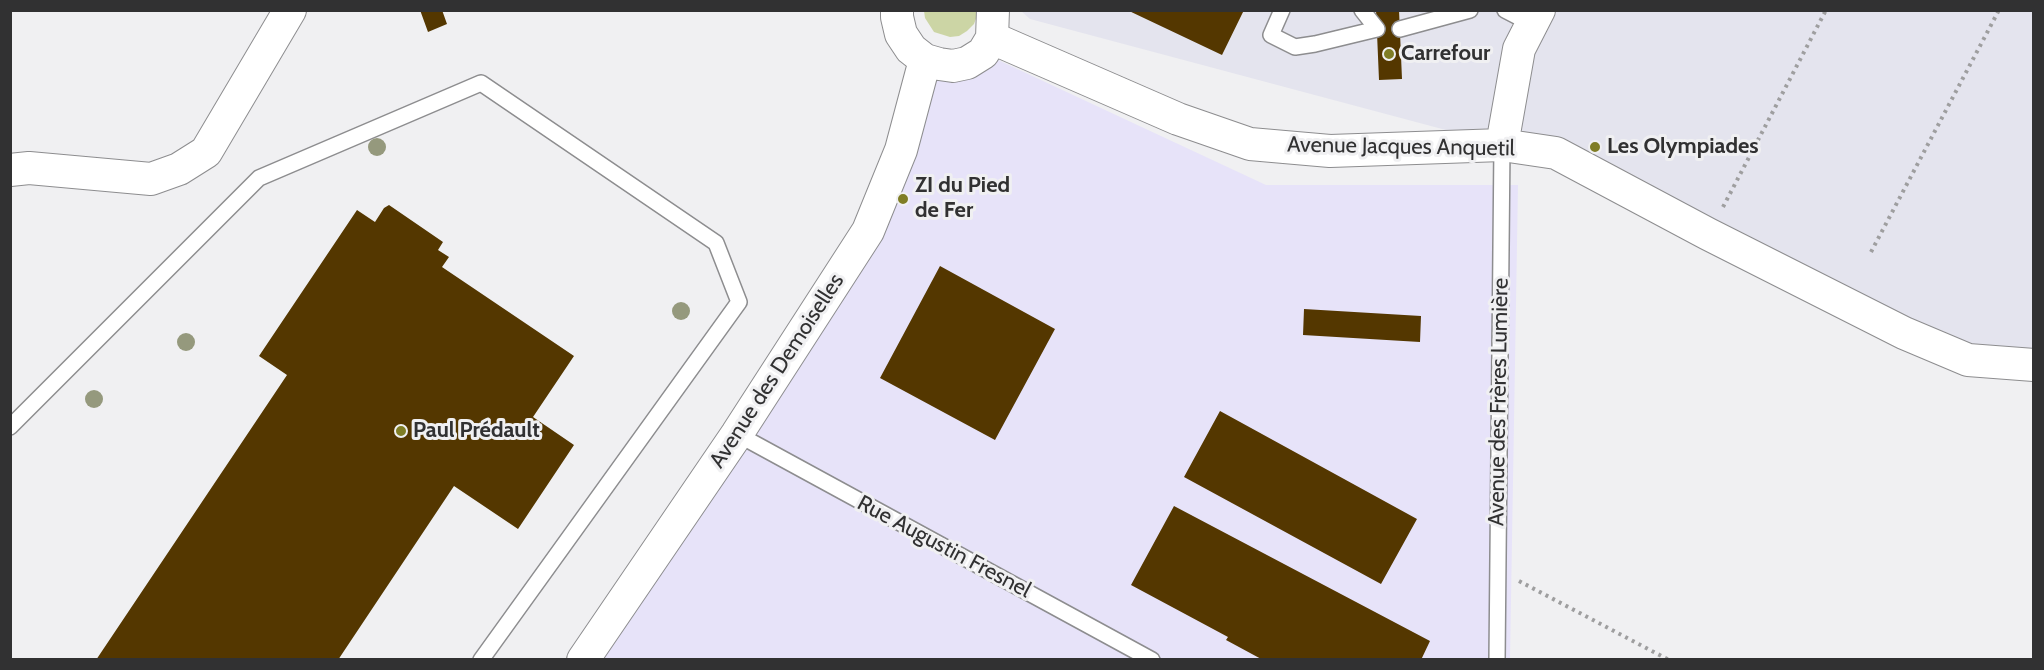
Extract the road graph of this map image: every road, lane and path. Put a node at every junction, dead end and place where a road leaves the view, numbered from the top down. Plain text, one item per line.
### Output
1 (290, 10) edge
2 (897, 10) edge
3 (1282, 10) edge
4 (1362, 10) edge
5 (1470, 10) edge
6 (1826, 10) edge
7 (2000, 10) edge
8 (1525, 15) edge
9 (993, 24) edge
10 (1400, 29) dead end
11 (925, 60) junction
12 (1502, 145) junction
13 (10, 170) edge
14 (1708, 234) junction
15 (1871, 252) dead end
16 (2034, 366) edge
17 (10, 427) edge
18 (736, 434) junction
19 (1498, 569) junction
20 (481, 660) edge
21 (583, 660) edge
22 (1152, 660) edge
23 (1497, 660) edge
24 (1669, 660) edge

1 - 13 street
2 - 11 street
3 - 4 lane
5 - 10 lane
6 - 14 path
7 - 15 path
8 - 12 street
9 - 11 street
9 - 12 street, Avenue Jacques Anquetil
11 - 18 street, Avenue des Demoiselles
12 - 14 street, Avenue Jacques Anquetil
12 - 19 lane, Avenue des Frères Lumière
14 - 16 street, Avenue Jacques Anquetil
17 - 20 lane
18 - 21 street, Avenue des Demoiselles
18 - 22 lane, Rue Augustin Fresnel
19 - 23 lane, Avenue des Frères Lumière
19 - 24 path

